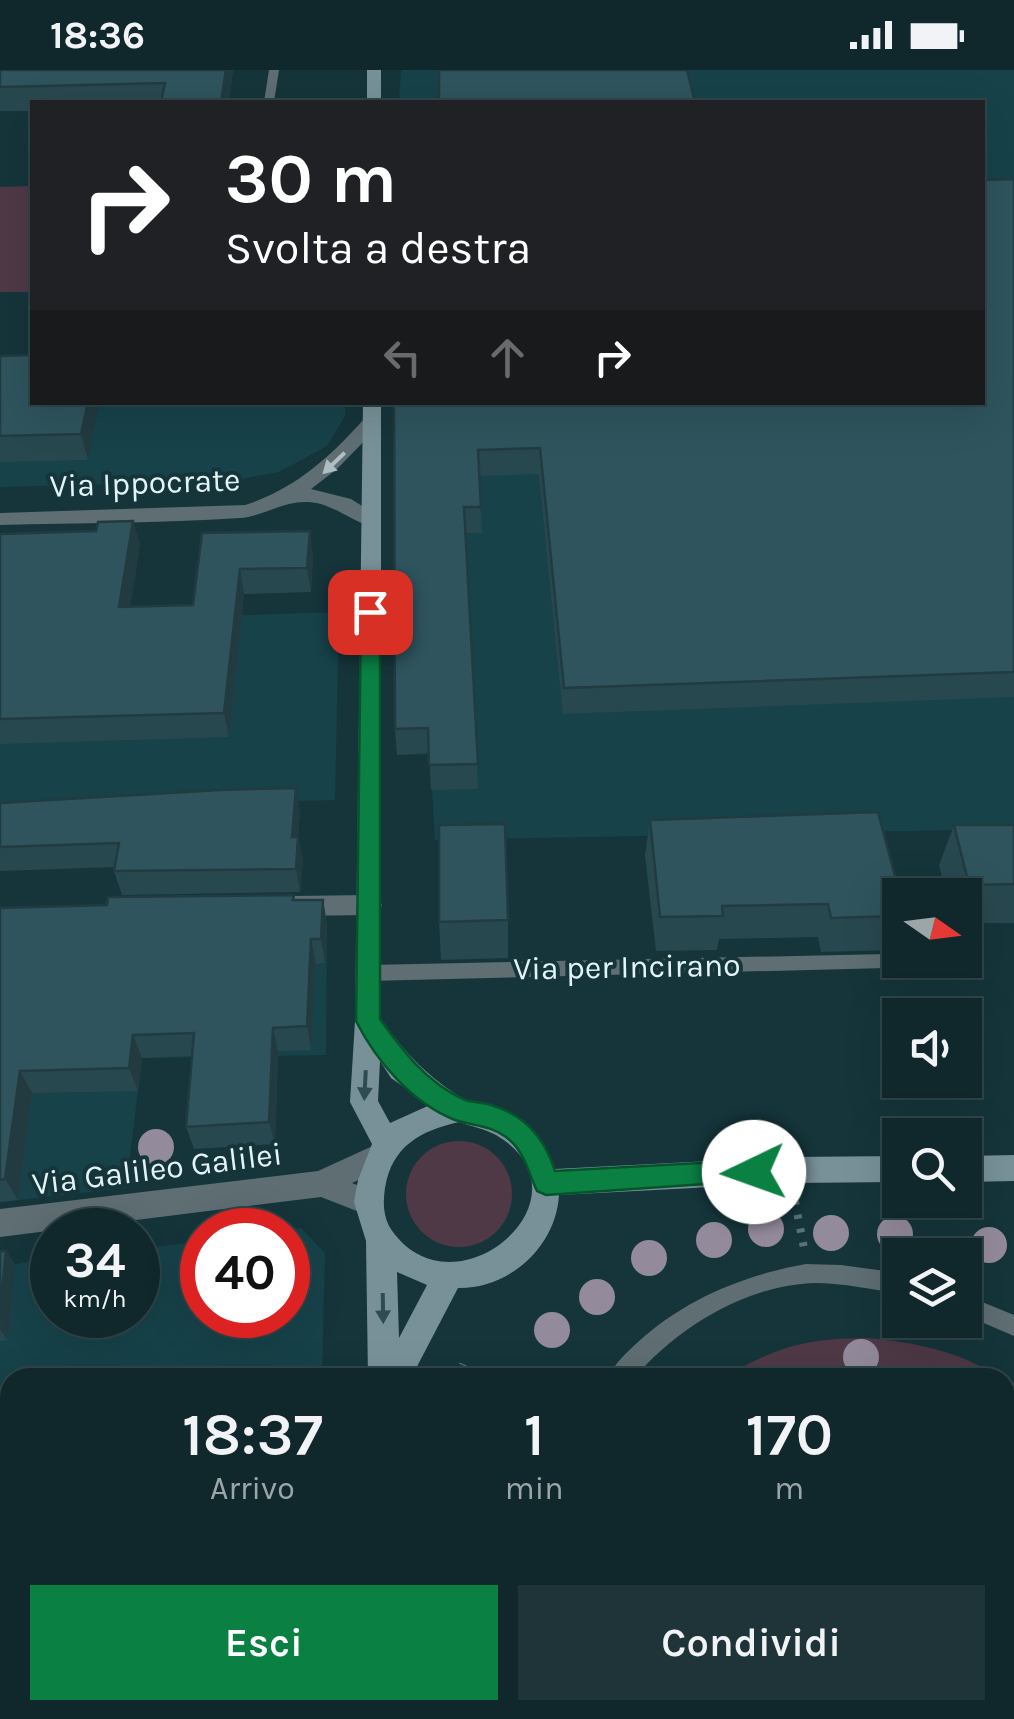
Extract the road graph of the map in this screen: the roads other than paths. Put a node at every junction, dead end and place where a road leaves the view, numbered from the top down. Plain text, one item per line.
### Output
1 (274, 70) edge
2 (374, 70) edge
3 (269, 100) edge
4 (374, 100) edge
5 (372, 413) edge
6 (291, 496) junction
7 (0, 518) edge
8 (371, 521) junction
9 (369, 905) junction
10 (272, 906) edge
11 (882, 961) edge
12 (368, 973) junction
13 (368, 1021) junction
14 (459, 1110) junction
15 (382, 1150) junction
16 (982, 1168) edge
17 (1014, 1168) edge
18 (882, 1169) edge
19 (546, 1183) junction
20 (322, 1184) junction
21 (367, 1202) junction
22 (0, 1223) edge
23 (381, 1239) junction
24 (448, 1276) junction
25 (882, 1281) edge
26 (982, 1312) edge
27 (1014, 1326) edge
28 (384, 1368) edge
29 (399, 1368) edge
30 (627, 1368) edge

1 - 3 lane
2 - 4 street
5 -> 6 street, Via Ippocrate
5 - 8 street
6 - 7 street, Via Ippocrate
6 - 8 street, Via Ippocrate
8 - 9 street
9 - 10 street
9 - 12 street
11 - 12 lane, Via per Incirano
12 - 13 street
13 - 14 street
13 -> 15 street
14 - 15 street
14 - 19 street
15 - 20 street, Via Galileo Galilei
15 - 21 street
16 - 17 street
18 - 19 street
19 - 24 street
20 - 21 street, Via Galileo Galilei
20 - 22 street, Via Galileo Galilei
21 - 23 street
23 - 24 street
23 -> 28 street
24 - 29 street
25 - 30 lane
26 - 27 lane

